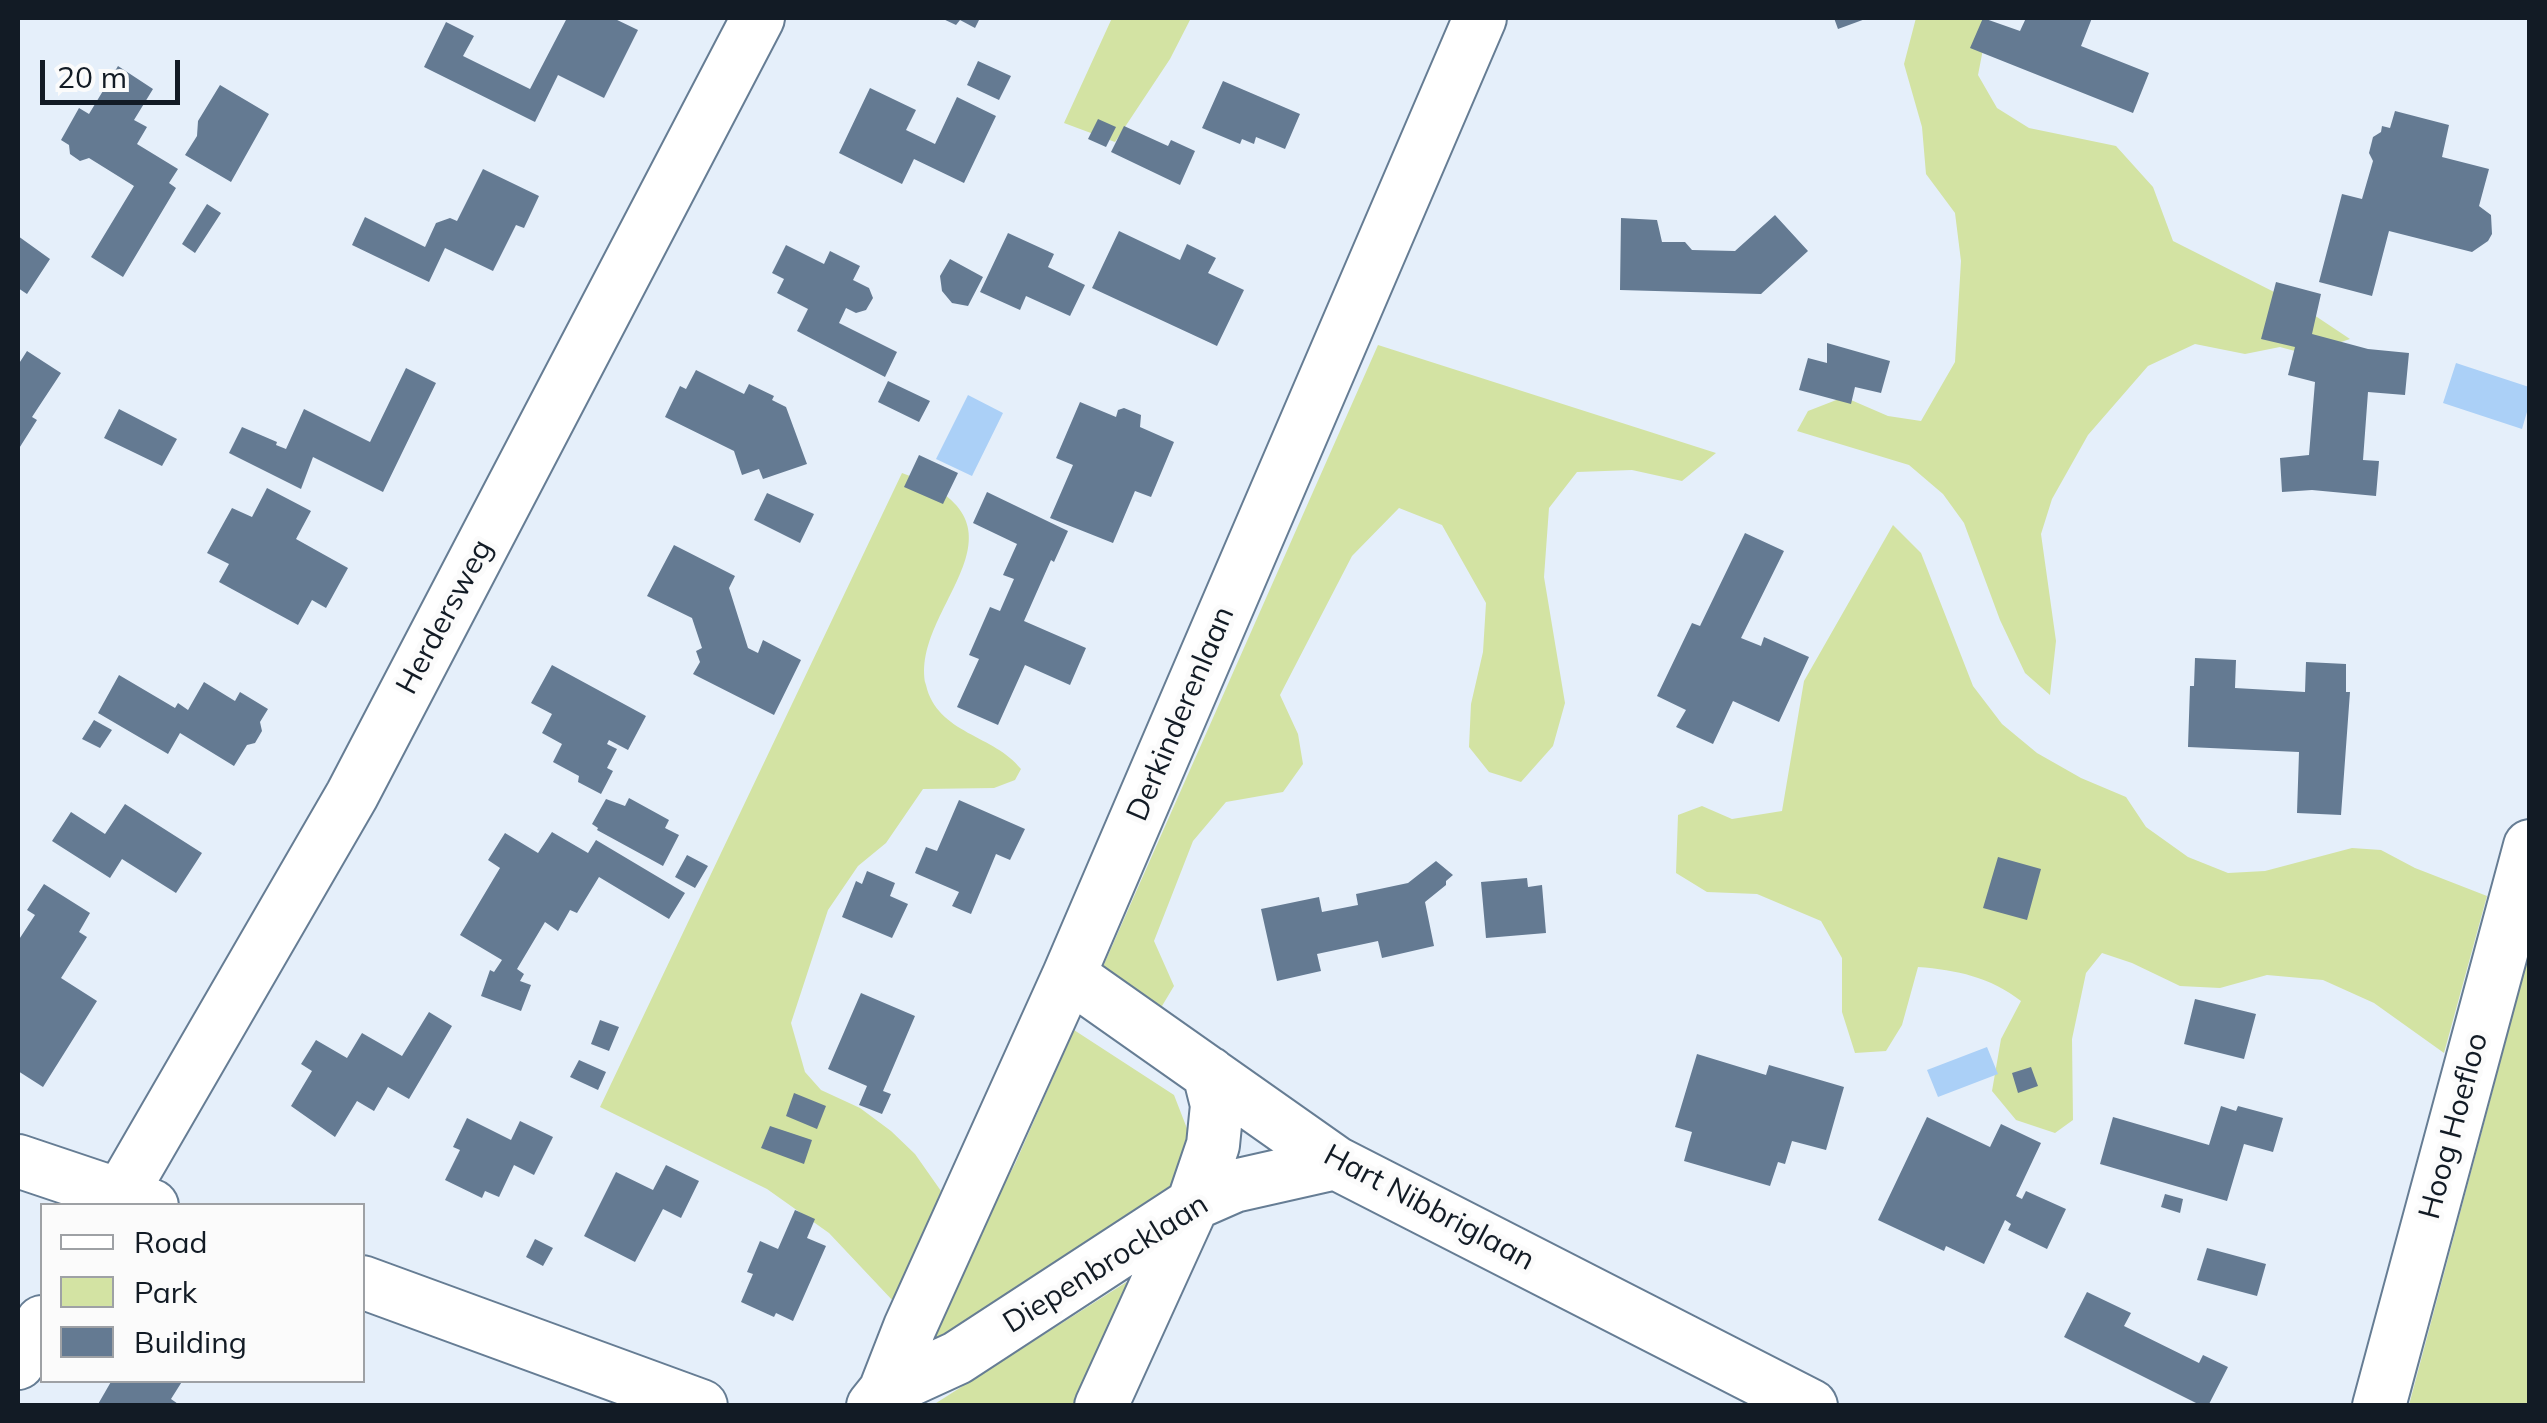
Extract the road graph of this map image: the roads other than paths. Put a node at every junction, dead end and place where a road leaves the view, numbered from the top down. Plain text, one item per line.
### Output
1 (758, 18) edge
2 (1480, 18) edge
3 (2530, 846) edge
4 (1069, 975) junction
5 (1208, 1073) junction
6 (18, 1160) edge
7 (1336, 1164) junction
8 (129, 1202) edge
9 (1193, 1204) junction
10 (365, 1283) edge
11 (40, 1325) edge
12 (18, 1363) edge
13 (879, 1398) edge
14 (701, 1406) edge
15 (1101, 1406) edge
16 (1811, 1406) edge
17 (2379, 1406) edge

1 - 8 street, Herdersweg
2 - 4 street, Derkinderenlaan
3 - 17 street, Hoog Hoefloo
4 - 5 street, Hart Nibbriglaan
4 - 13 street, Derkinderenlaan
5 - 7 street, Hart Nibbriglaan
5 - 9 street
6 - 8 street
7 - 9 street, Diepenbrocklaan
7 - 16 street, Hart Nibbriglaan
9 - 13 street, Diepenbrocklaan
9 - 15 street
10 - 14 street
11 - 12 street

